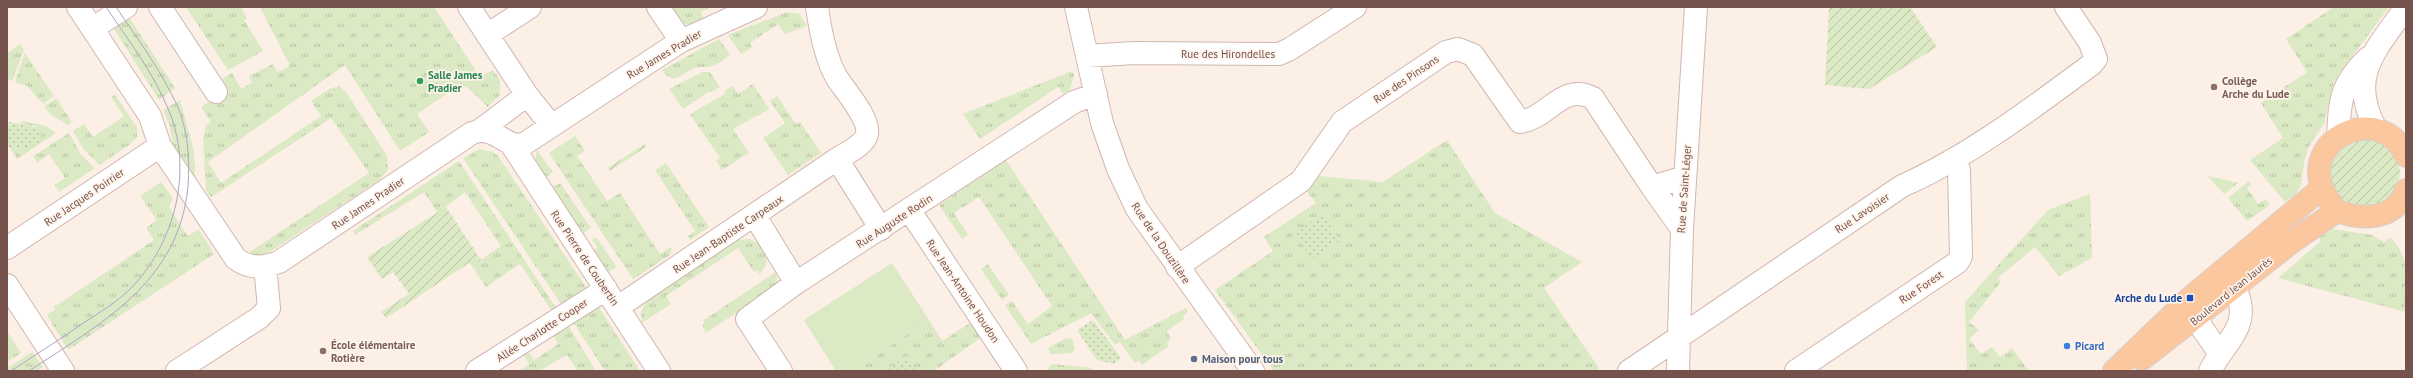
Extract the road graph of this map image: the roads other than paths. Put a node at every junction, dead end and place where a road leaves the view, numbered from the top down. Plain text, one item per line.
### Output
1 (78, 7) edge
2 (126, 7) edge
3 (160, 7) edge
4 (469, 7) edge
5 (530, 7) edge
6 (658, 7) edge
7 (756, 7) edge
8 (817, 7) edge
9 (1076, 7) edge
10 (1355, 7) edge
11 (1696, 7) edge
12 (2066, 7) edge
13 (2406, 7) edge
14 (93, 28) junction
15 (487, 35) junction
16 (681, 41) junction
17 (2378, 48) junction
18 (1087, 56) junction
19 (216, 92) dead end
20 (1096, 94) junction
21 (527, 95) junction
22 (551, 126) junction
23 (2391, 131) edge
24 (495, 133) junction
25 (2338, 136) junction
26 (160, 146) junction
27 (2406, 156) edge
28 (837, 159) junction
29 (1952, 160) junction
30 (1685, 177) junction
31 (1652, 187) junction
32 (2322, 188) junction
33 (2406, 190) edge
34 (910, 211) junction
35 (2337, 211) junction
36 (755, 216) junction
37 (1682, 228) junction
38 (881, 229) junction
39 (7, 248) edge
40 (265, 266) junction
41 (1177, 267) junction
42 (796, 284) junction
43 (7, 285) edge
44 (2235, 287) junction
45 (606, 289) junction
46 (2197, 305) junction
47 (618, 307) junction
48 (1679, 337) junction
49 (2215, 362) edge
50 (63, 371) edge
51 (177, 371) edge
52 (477, 371) edge
53 (659, 371) edge
54 (781, 371) edge
55 (1016, 371) edge
56 (1252, 371) edge
57 (1629, 371) edge
58 (1678, 371) edge
59 (1796, 371) edge
60 (2114, 371) edge
61 (2126, 371) edge

1 - 14 street, Rue James Pradier
2 - 14 street
3 - 19 street
4 - 15 street
5 - 15 street
6 - 16 street
7 - 16 street, Rue James Pradier
8 - 28 street, Rue Jean-Baptiste Carpeaux
9 - 18 street, Rue de la Douzillère
10 - 18 street, Rue des Hirondelles
11 - 30 street, Rue de Saint-Léger
12 - 29 street, Rue Lavoisier
13 - 17 street
14 - 26 street, Rue James Pradier
15 - 21 street
16 - 22 street, Rue James Pradier
17 - 23 street
17 - 25 street
18 - 20 street, Rue de la Douzillère
20 - 34 street, Rue Auguste Rodin
20 - 41 street, Rue de la Douzillère
21 - 22 street
21 - 24 street
22 - 24 street, Rue James Pradier
23 - 25 main road
23 - 27 main road
24 - 40 street, Rue James Pradier
24 - 45 street, Rue Pierre de Coubertin
25 - 32 main road
26 - 39 street, Rue Jacques Poirrier
26 - 40 street, Rue James Pradier
28 - 36 street, Rue Jean-Baptiste Carpeaux
28 - 38 street
29 - 48 street, Rue Lavoisier
29 - 59 street, Rue Forest
30 - 31 street
30 - 37 street, Rue de Saint-Léger
31 - 37 street, Rue des Pinsons
31 - 41 street, Rue des Pinsons
32 - 35 main road
32 - 46 main road, Boulevard Jean Jaurès
33 - 35 main road
34 - 38 street, Rue Auguste Rodin
34 - 55 street, Rue Jean-Antoine Houdon
35 - 44 main road, Boulevard Jean Jaurès
36 - 42 street
36 - 47 street, Rue Jean-Baptiste Carpeaux
37 - 48 street, Rue de Saint-Léger
38 - 42 street, Rue Auguste Rodin
40 - 51 street
41 - 56 street, Rue de la Douzillère
42 - 54 street, Rue Auguste Rodin
43 - 50 street
44 - 46 main road, Boulevard Jean Jaurès
44 - 49 street
45 - 47 street, Rue Pierre de Coubertin
45 - 52 street, Allée Charlotte Cooper
46 - 49 street
46 - 60 main road, Boulevard Jean Jaurès
46 - 61 main road, Boulevard Jean Jaurès
47 - 53 street, Rue Pierre de Coubertin
48 - 57 street, Rue Lavoisier
48 - 58 street, Rue de Saint-Léger

